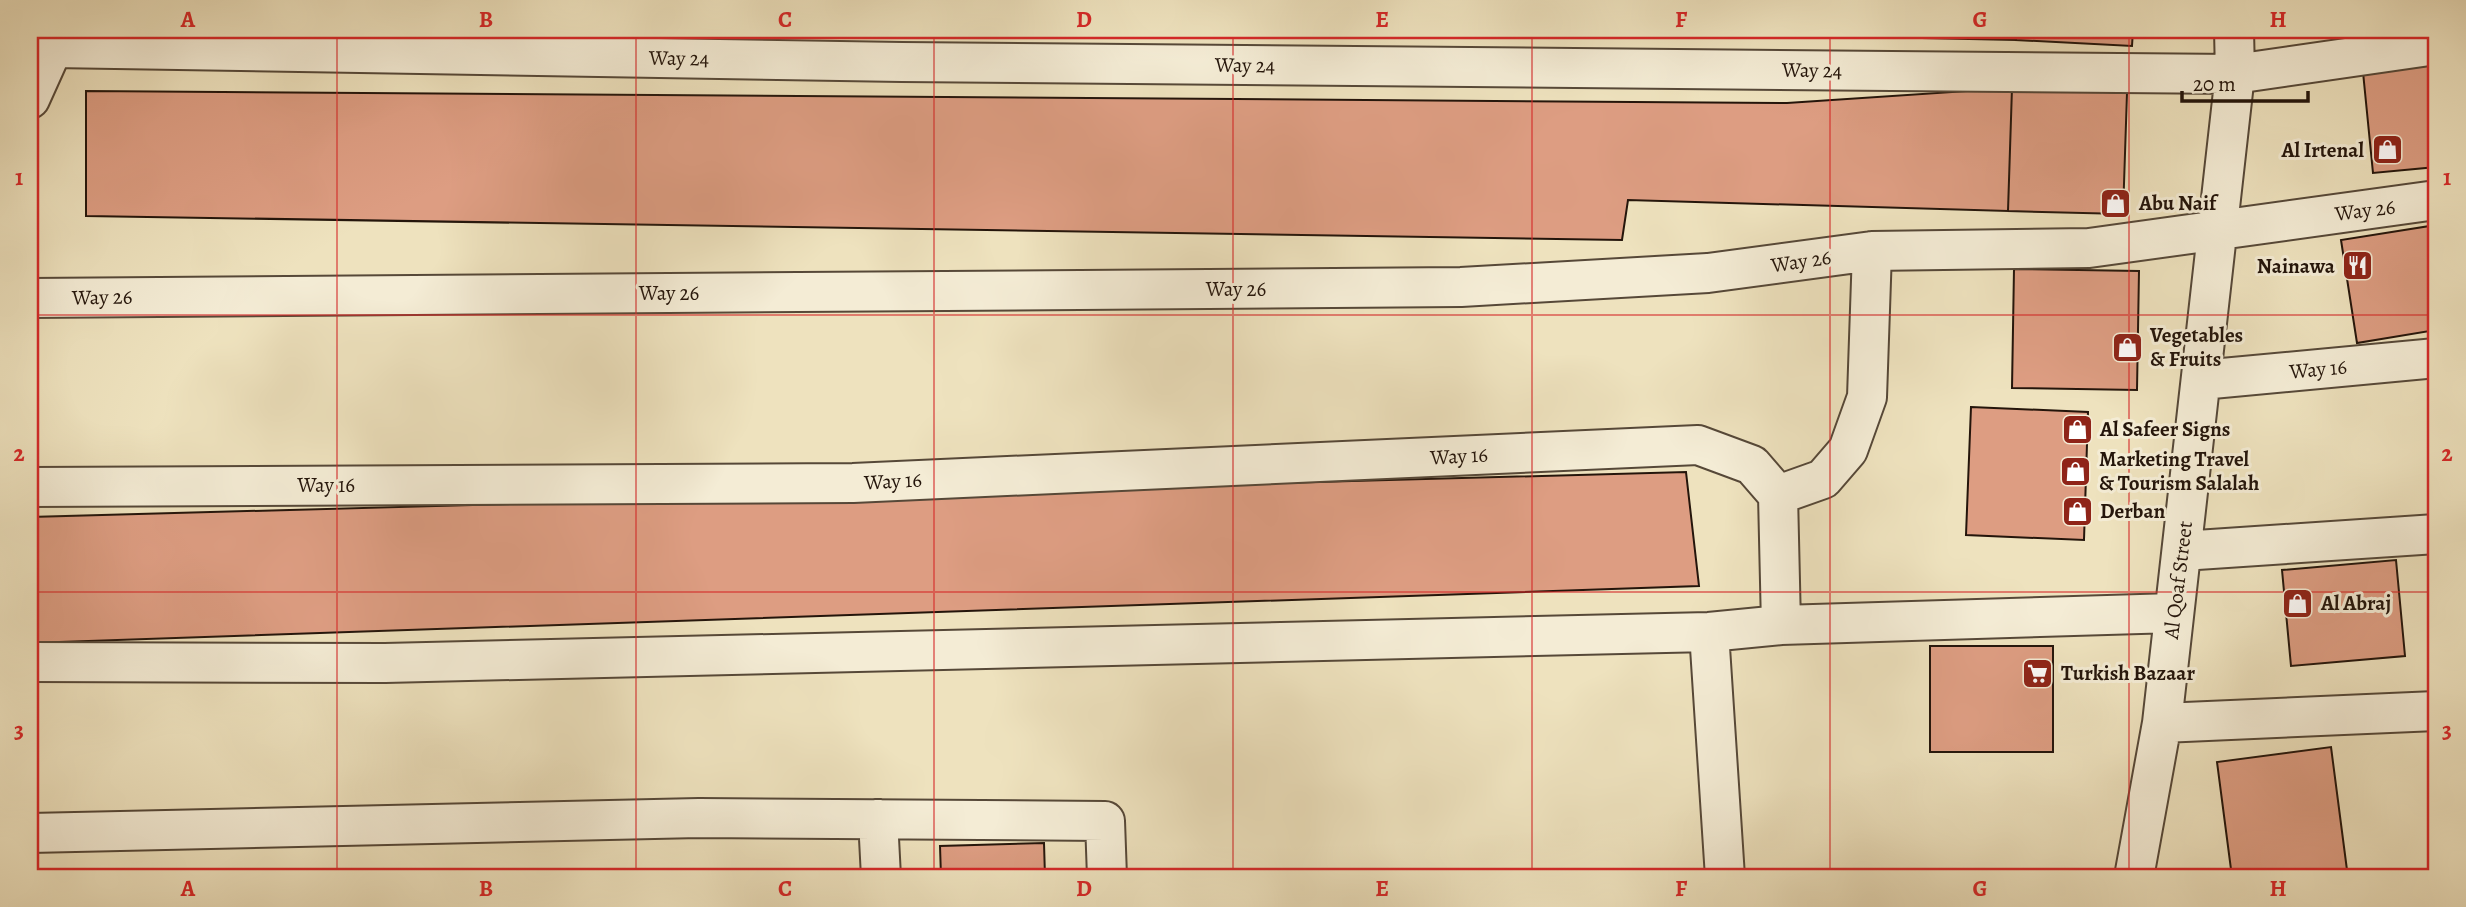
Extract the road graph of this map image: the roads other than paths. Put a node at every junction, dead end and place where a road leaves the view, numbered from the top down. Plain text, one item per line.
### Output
1 (2234, 30) edge
2 (55, 39) edge
3 (2436, 45) edge
4 (2235, 74) junction
5 (30, 99) edge
6 (2436, 201) edge
7 (2218, 229) junction
8 (1872, 251) junction
9 (30, 298) edge
10 (2436, 358) edge
11 (2201, 380) junction
12 (30, 487) edge
13 (1778, 495) junction
14 (2436, 534) edge
15 (2182, 551) junction
16 (2174, 612) junction
17 (1781, 625) junction
18 (1710, 632) junction
19 (30, 662) edge
20 (2436, 710) edge
21 (2162, 723) junction
22 (878, 819) junction
23 (30, 833) edge
24 (881, 877) edge
25 (1107, 877) edge
26 (1725, 877) edge
27 (2134, 877) edge

1 - 4 street, Al Qoaf Street
2 - 4 street, Way 24
2 - 5 street
3 - 4 street, Way 24
4 - 7 street, Al Qoaf Street
6 - 7 street, Way 26
7 - 8 street, Way 26
7 - 11 street, Al Qoaf Street
8 - 9 street, Way 26
8 - 13 street
10 - 11 street, Way 16
11 - 15 street, Al Qoaf Street
12 - 13 street, Way 16
13 - 17 street
14 - 15 street
15 - 16 street, Al Qoaf Street
16 - 17 street
16 - 21 street, Al Qoaf Street
17 - 18 street
18 - 19 street
18 - 26 street
20 - 21 street
21 - 27 street, Al Qoaf Street
22 - 23 street
22 - 24 street
22 - 25 street

